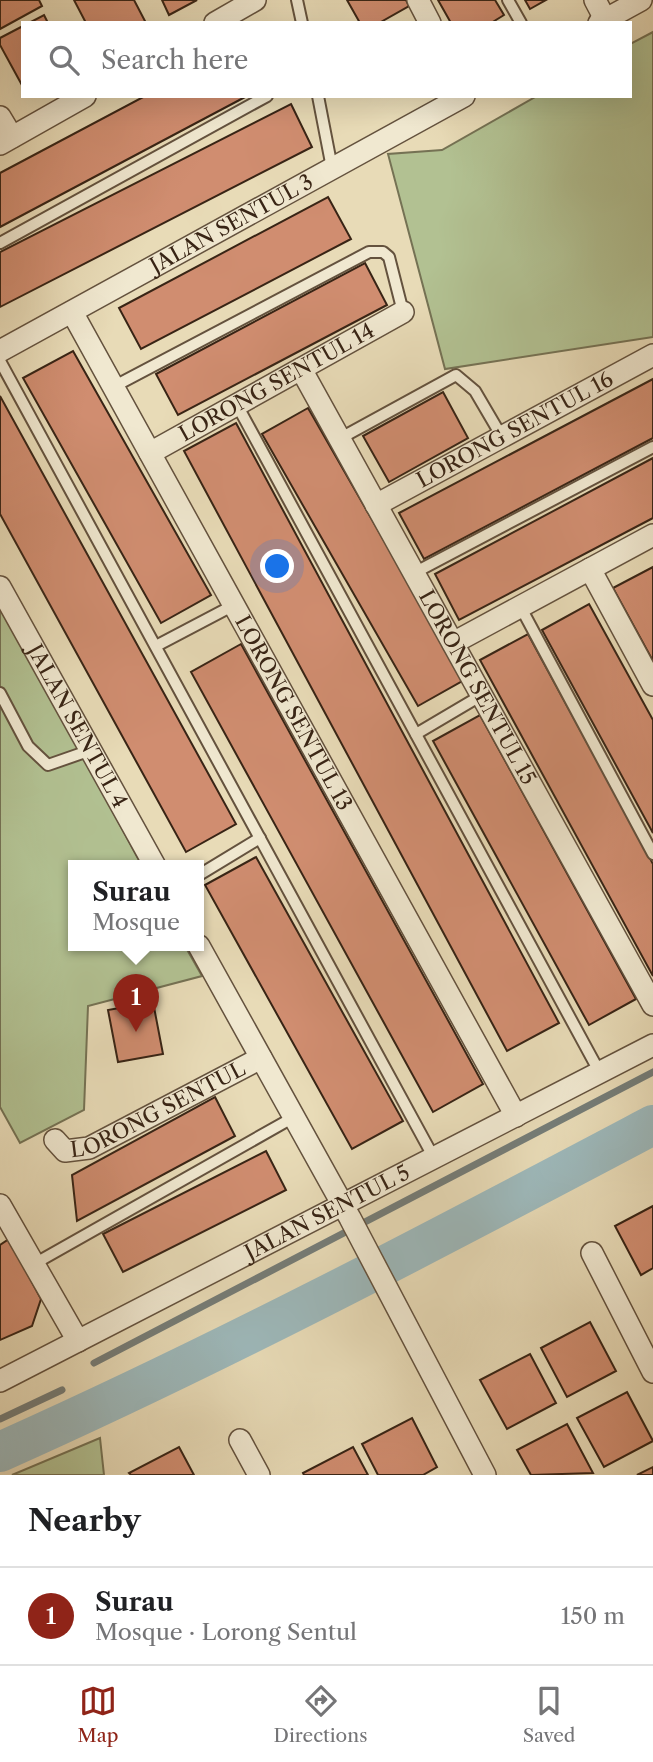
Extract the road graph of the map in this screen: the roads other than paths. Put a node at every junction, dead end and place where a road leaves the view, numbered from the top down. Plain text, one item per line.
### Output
1 (255, 0) edge
2 (297, 0) edge
3 (508, 0) edge
4 (594, 0) edge
5 (641, 0) edge
6 (218, 21) edge
7 (302, 21) edge
8 (520, 21) edge
9 (602, 21) edge
10 (81, 98) edge
11 (263, 98) edge
12 (318, 98) edge
13 (460, 98) edge
14 (0, 117) edge
15 (6, 140) edge
16 (332, 169) junction
17 (0, 243) edge
18 (72, 312) junction
19 (403, 312) joint
20 (0, 351) edge
21 (653, 355) edge
22 (0, 361) edge
23 (301, 369) junction
24 (113, 387) junction
25 (237, 405) junction
26 (502, 437) junction
27 (340, 439) junction
28 (653, 447) edge
29 (150, 453) junction
30 (376, 505) junction
31 (653, 534) edge
32 (590, 569) junction
33 (414, 573) junction
34 (1, 590) edge
35 (234, 606) junction
36 (520, 606) junction
37 (453, 643) junction
38 (156, 646) junction
39 (653, 685) edge
40 (0, 693) edge
41 (482, 695) junction
42 (415, 734) junction
43 (91, 750) junction
44 (260, 838) junction
45 (653, 854) edge
46 (152, 860) edge
47 (204, 872) edge
48 (202, 951) edge
49 (653, 1004) edge
50 (653, 1045) edge
51 (261, 1058) junction
52 (600, 1073) junction
53 (516, 1116) junction
54 (294, 1117) junction
55 (55, 1140) dead end
56 (434, 1158) junction
57 (0, 1205) edge
58 (346, 1212) junction
59 (7, 1232) edge
60 (592, 1253) dead end
61 (34, 1264) junction
62 (78, 1341) junction
63 (653, 1372) edge
64 (0, 1381) edge
65 (240, 1440) dead end
66 (259, 1475) edge
67 (485, 1475) edge

1 - 6 street
2 - 7 lane
3 - 8 lane
4 - 9 street
5 - 9 street
10 - 15 street
11 - 17 lane
12 - 16 lane
13 - 16 street, JALAN SENTUL 3
14 - 15 street
16 - 18 street, JALAN SENTUL 3
18 - 20 street, JALAN SENTUL 3
18 - 24 street, LORONG SENTUL 13
19 - 23 street, LORONG SENTUL 14
19 - 24 lane
21 - 26 street, LORONG SENTUL 16
22 - 38 lane
23 - 25 street, LORONG SENTUL 14
23 - 27 street, LORONG SENTUL 15
24 - 29 street, LORONG SENTUL 13
25 - 29 street, LORONG SENTUL 14
25 - 42 lane
26 - 27 lane
26 - 30 street, LORONG SENTUL 16
27 - 30 street, LORONG SENTUL 15
28 - 33 lane
29 - 35 street, LORONG SENTUL 13
30 - 33 street, LORONG SENTUL 15
31 - 32 street
32 - 36 street
32 - 39 street
33 - 37 street, LORONG SENTUL 15
34 - 43 street, JALAN SENTUL 4
35 - 38 lane
35 - 53 street, LORONG SENTUL 13
36 - 37 street
36 - 45 lane
37 - 41 street, LORONG SENTUL 15
38 - 44 lane
40 - 43 lane
41 - 42 lane
41 - 49 street, LORONG SENTUL 15
42 - 52 lane
43 - 46 street, JALAN SENTUL 4
44 - 47 lane
44 - 56 lane
48 - 51 street
50 - 52 street, JALAN SENTUL 5
51 - 54 street
51 - 55 street, LORONG SENTUL
52 - 53 street, JALAN SENTUL 5
53 - 56 street, JALAN SENTUL 5
54 - 58 street
54 - 61 lane
56 - 58 street, JALAN SENTUL 5
57 - 59 street
58 - 62 street, JALAN SENTUL 5
58 - 67 street
59 - 61 street
60 - 63 street
61 - 62 street
62 - 64 street, JALAN SENTUL 5
65 - 66 street

